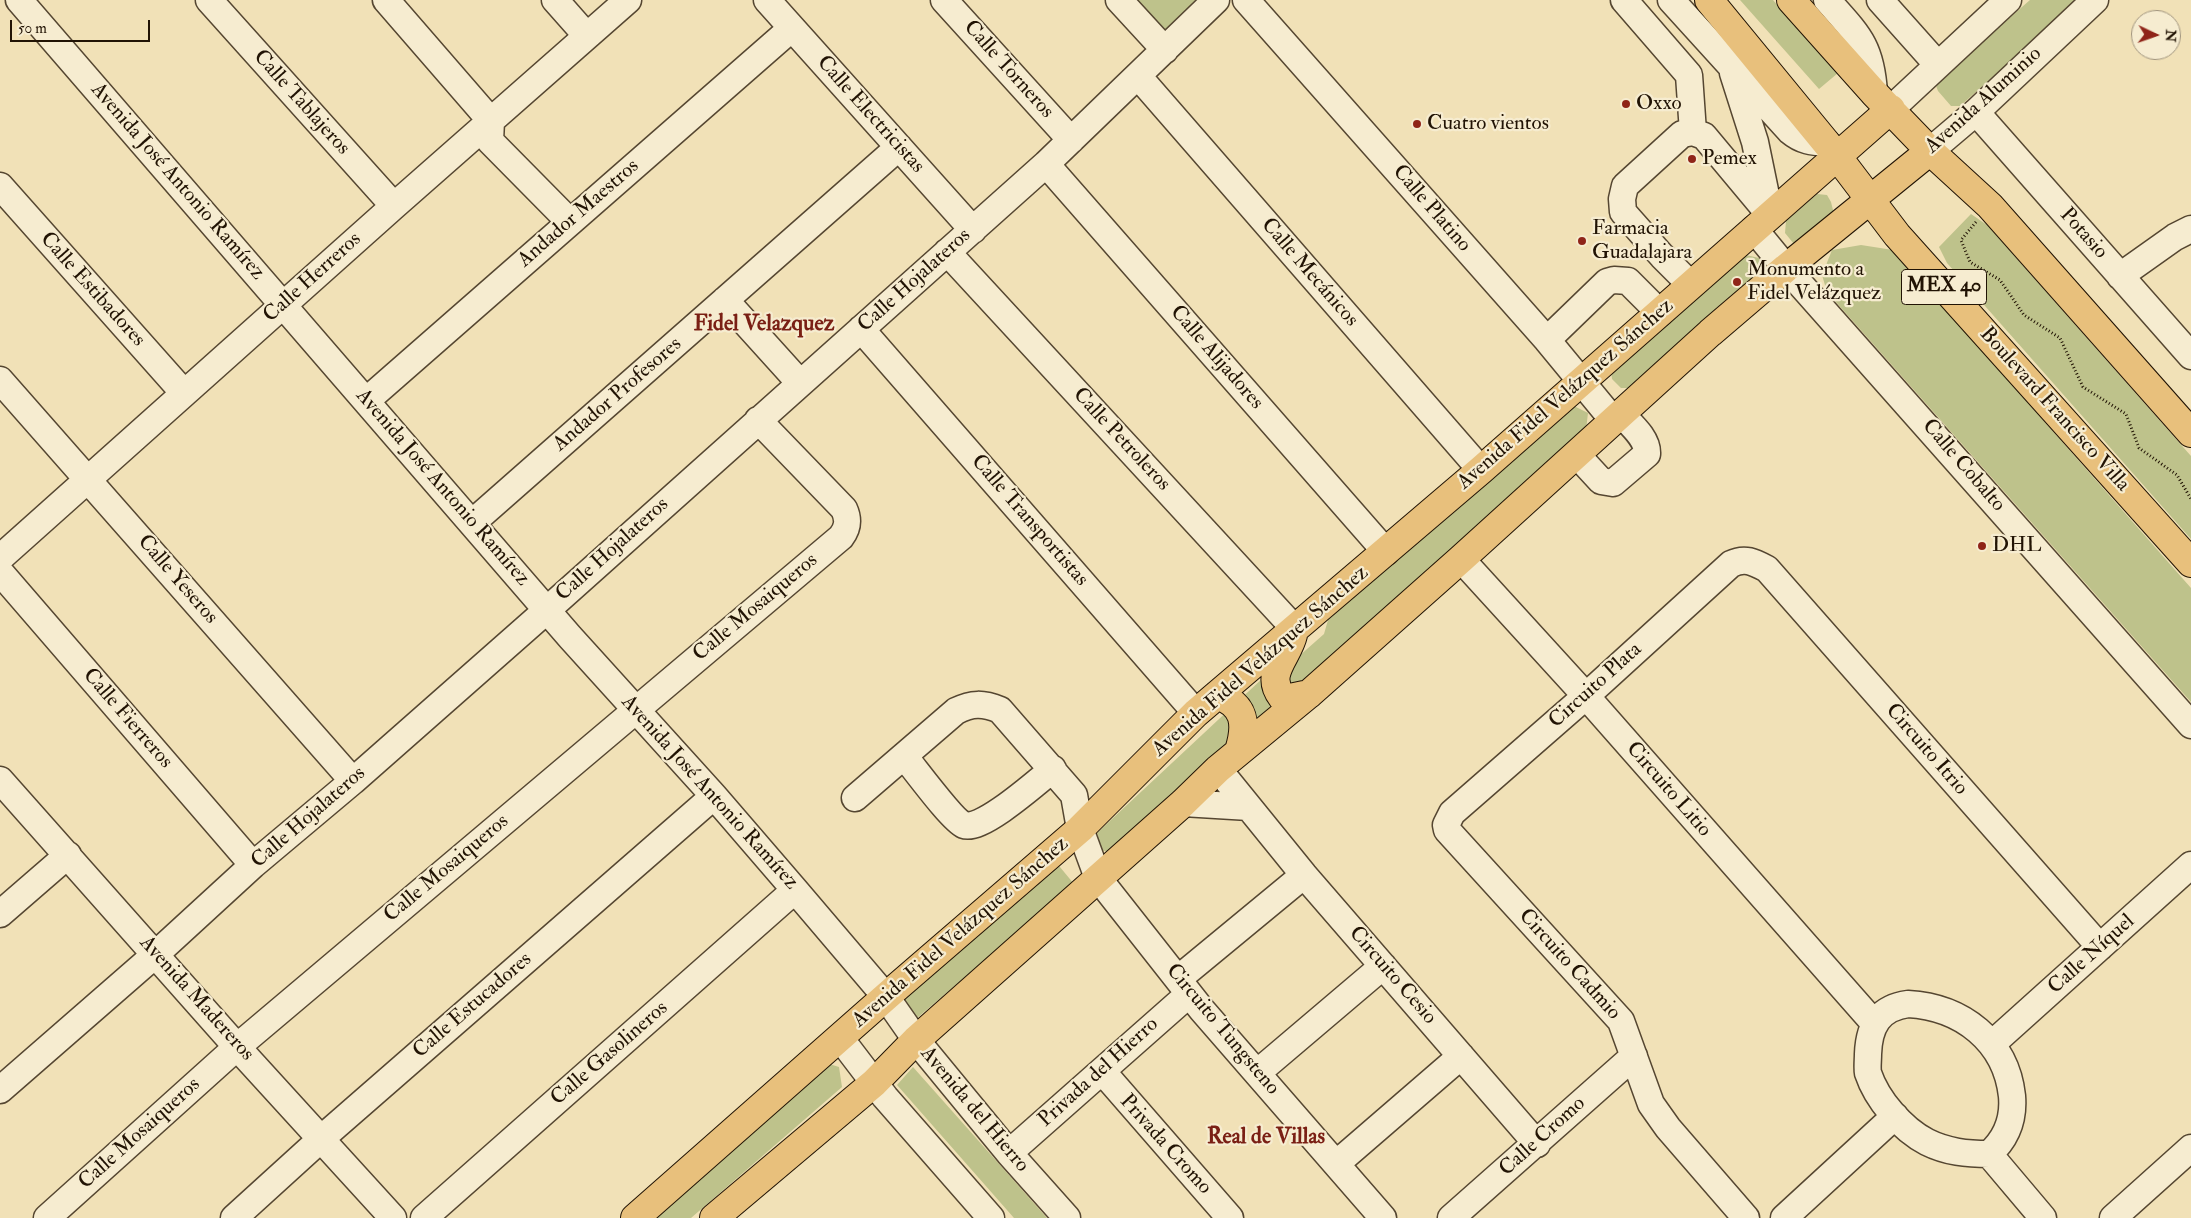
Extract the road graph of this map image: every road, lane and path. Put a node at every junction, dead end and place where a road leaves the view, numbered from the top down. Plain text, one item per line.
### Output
1 (19, 0) edge
2 (209, 0) edge
3 (386, 0) edge
4 (555, 0) edge
5 (628, 0) edge
6 (767, 0) edge
7 (944, 0) edge
8 (1119, 0) edge
9 (1216, 0) edge
10 (1246, 0) edge
11 (1624, 0) edge
12 (1671, 0) edge
13 (1709, 0) edge
14 (1791, 0) edge
15 (1827, 0) edge
16 (1880, 0) edge
17 (2008, 0) edge
18 (2094, 0) edge
19 (792, 28) junction
20 (586, 35) junction
21 (1165, 50) junction
22 (1938, 64) junction
23 (1730, 66) junction
24 (1138, 76) junction
25 (1882, 101) junction
26 (1976, 112) junction
27 (491, 121) junction
28 (1693, 132) junction
29 (1071, 140) junction
30 (898, 147) junction
31 (1832, 150) junction
32 (1930, 151) junction
33 (1046, 164) junction
34 (0, 186) edge
35 (1872, 200) junction
36 (394, 206) junction
37 (1990, 206) junction
38 (570, 222) junction
39 (1762, 222) junction
40 (2191, 229) edge
41 (972, 230) junction
42 (947, 252) junction
43 (1786, 268) junction
44 (2120, 276) junction
45 (1692, 285) junction
46 (726, 300) junction
47 (284, 305) junction
48 (1660, 313) junction
49 (861, 329) junction
50 (1547, 340) junction
51 (2191, 356) edge
52 (0, 380) edge
53 (1582, 382) junction
54 (800, 383) junction
55 (184, 393) junction
56 (366, 401) junction
57 (1617, 416) junction
58 (758, 420) junction
59 (2191, 433) edge
60 (1577, 455) junction
61 (1481, 470) junction
62 (88, 478) junction
63 (2191, 499) edge
64 (472, 524) junction
65 (1386, 552) junction
66 (0, 558) edge
67 (1461, 559) junction
68 (1748, 560) joint
69 (2191, 563) edge
70 (0, 572) edge
71 (547, 610) junction
72 (1294, 628) junction
73 (1309, 694) junction
74 (1217, 695) junction
75 (1586, 696) junction
76 (636, 710) junction
77 (1196, 713) junction
78 (2191, 725) edge
79 (1239, 751) junction
80 (904, 756) junction
81 (1053, 769) junction
82 (1218, 769) junction
83 (0, 780) edge
84 (353, 781) junction
85 (714, 796) junction
86 (855, 798) dead end
87 (1183, 803) junction
88 (1248, 807) junction
89 (1447, 820) joint
90 (1080, 829) junction
91 (68, 856) junction
92 (253, 865) junction
93 (2191, 866) edge
94 (1304, 875) junction
95 (1098, 878) junction
96 (796, 890) junction
97 (0, 914) edge
98 (2100, 947) junction
99 (156, 954) junction
100 (1383, 966) junction
101 (1184, 986) junction
102 (886, 997) junction
103 (1874, 1023) junction
104 (840, 1038) junction
105 (916, 1040) junction
106 (1992, 1044) junction
107 (237, 1047) junction
108 (1461, 1056) junction
109 (1634, 1056) junction
110 (1102, 1071) junction
111 (1258, 1073) junction
112 (874, 1083) junction
113 (0, 1090) edge
114 (1895, 1116) junction
115 (322, 1138) junction
116 (1537, 1144) junction
117 (2191, 1148) edge
118 (1009, 1153) junction
119 (1989, 1154) junction
120 (1336, 1164) junction
121 (47, 1218) edge
122 (234, 1218) edge
123 (393, 1218) edge
124 (424, 1218) edge
125 (635, 1218) edge
126 (714, 1218) edge
127 (991, 1218) edge
128 (1067, 1218) edge
129 (1230, 1218) edge
130 (1383, 1218) edge
131 (1451, 1218) edge
132 (1746, 1218) edge
133 (1784, 1218) edge
134 (2043, 1218) edge
135 (2113, 1218) edge

1 - 47 street, Avenida José Antonio Ramírez
2 - 36 street, Calle Tablajeros
3 - 27 street
4 - 20 street
5 - 20 street, Calle Herreros
6 - 19 street, Calle Electricistas
7 - 29 street, Calle Torneros
8 - 21 street
9 - 21 street, Calle Hojalateros
10 - 50 street, Calle Platino
11 - 28 street
12 - 23 street
13 - 31 main road, Boulevard Francisco Villa / MEX 40
14 - 25 main road
15 - 25 street
16 - 22 street
17 - 22 street
18 - 26 street, Avenida Aluminio
19 - 30 street, Calle Electricistas
19 - 38 street, Andador Maestros
20 - 27 street, Calle Herreros
21 - 24 street, Calle Hojalateros
22 - 25 street
23 - 31 street
23 - 39 street
24 - 29 street, Calle Hojalateros
24 - 61 street, Calle Mecánicos
25 - 31 main road, Avenida Fidel Velázquez Sánchez
25 - 32 main road
26 - 32 street, Avenida Aluminio
26 - 44 street, Potasio
27 - 36 street, Calle Herreros
27 - 38 street
28 - 39 street, Calle Cobalto
28 - 45 street
29 - 33 street, Calle Hojalateros
30 - 41 street, Calle Electricistas
30 - 46 street, Andador Profesores
31 - 35 main road, Boulevard Francisco Villa / MEX 40
31 - 39 main road, Avenida Fidel Velázquez Sánchez
32 - 35 main road, Avenida Aluminio
32 - 37 main road
33 - 41 street, Calle Hojalateros
33 - 65 street, Calle Alijadores
34 - 55 street, Calle Estibadores
35 - 43 main road
35 - 69 main road, Boulevard Francisco Villa / MEX 40
36 - 47 street, Calle Herreros
37 - 59 main road
37 - 63 path
38 - 56 street, Andador Maestros
39 - 43 street, Calle Cobalto
39 - 45 main road, Avenida Fidel Velázquez Sánchez
40 - 44 street
41 - 42 street, Calle Hojalateros
42 - 49 street, Calle Hojalateros
42 - 72 street, Calle Petroleros
43 - 57 main road
43 - 78 street, Calle Cobalto
44 - 51 street, Potasio
45 - 48 main road, Avenida Fidel Velázquez Sánchez
46 - 54 street
46 - 64 street, Andador Profesores
47 - 55 street, Calle Herreros
47 - 56 street, Avenida José Antonio Ramírez
48 - 50 street
48 - 53 main road, Avenida Fidel Velázquez Sánchez
49 - 54 street, Calle Hojalateros
49 - 77 street, Calle Transportistas
50 - 53 street, Calle Platino
52 - 62 street, Calle Yeseros
53 - 57 street, Calle Platino
53 - 61 main road, Avenida Fidel Velázquez Sánchez
54 - 58 street, Calle Hojalateros
55 - 62 street, Calle Herreros
56 - 64 street, Avenida José Antonio Ramírez
57 - 60 main road
57 - 60 street, Calle Platino
58 - 71 street, Calle Hojalateros
58 - 76 street, Calle Mosaiqueros
60 - 67 main road
61 - 65 main road, Avenida Fidel Velázquez Sánchez
62 - 66 street, Calle Herreros
62 - 84 street, Calle Yeseros
64 - 71 street, Avenida José Antonio Ramírez
65 - 72 main road, Avenida Fidel Velázquez Sánchez
67 - 73 main road
67 - 75 street, Circuito Litio
68 - 75 street, Circuito Plata
68 - 98 street, Circuito Itrio
70 - 92 street, Calle Fierreros
71 - 76 street, Avenida José Antonio Ramírez
71 - 84 street, Calle Hojalateros
72 - 73 main road
72 - 74 main road, Avenida Fidel Velázquez Sánchez
73 - 79 main road
74 - 77 main road, Avenida Fidel Velázquez Sánchez
74 - 79 main road
75 - 89 street, Circuito Plata
75 - 103 street, Circuito Litio
76 - 85 street, Avenida José Antonio Ramírez
76 - 107 street, Calle Mosaiqueros
77 - 90 main road, Avenida Fidel Velázquez Sánchez
79 - 82 main road
80 - 81 street, Circuito Tungsteno
80 - 81 street
80 - 86 street, Circuito Tungsteno
81 - 90 street, Circuito Tungsteno
82 - 87 main road
82 - 88 street, Circuito Cesio
83 - 91 street, Avenida Madereros
84 - 92 street, Calle Hojalateros
85 - 96 street, Avenida José Antonio Ramírez
85 - 115 street, Calle Estucadores
87 - 88 street
87 - 95 main road
88 - 94 street, Circuito Cesio
89 - 109 street, Circuito Cadmio
90 - 95 street, Circuito Tungsteno
90 - 102 main road, Avenida Fidel Velázquez Sánchez
91 - 97 street
91 - 99 street, Avenida Madereros
92 - 99 street, Calle Hojalateros
93 - 98 street, Calle Níquel
94 - 100 street, Circuito Cesio
94 - 101 street, Privada del Hierro
95 - 101 street, Circuito Tungsteno
95 - 105 main road
96 - 102 street, Avenida José Antonio Ramírez
96 - 124 street, Calle Gasolineros
98 - 106 street, Calle Níquel
99 - 107 street, Avenida Madereros
99 - 113 street, Calle Hojalateros
100 - 108 street, Circuito Cesio
100 - 111 street
101 - 110 street, Privada del Hierro
101 - 111 street, Circuito Tungsteno
102 - 104 main road, Avenida Fidel Velázquez Sánchez
102 - 105 street, Avenida del Hierro
103 - 106 street
103 - 114 street
104 - 112 street
104 - 125 main road, Avenida Fidel Velázquez Sánchez
105 - 112 main road
105 - 118 street, Avenida del Hierro
106 - 119 street
107 - 115 street, Avenida Madereros
107 - 121 street, Calle Mosaiqueros
108 - 116 street, Circuito Cesio
108 - 120 street
109 - 116 street, Calle Cromo
109 - 132 street, Circuito Cadmio
110 - 118 street, Privada del Hierro
110 - 129 street, Privada Cromo
111 - 120 street, Circuito Tungsteno
112 - 126 main road
112 - 127 street
114 - 119 street
114 - 133 street
115 - 122 street, Calle Estucadores
115 - 123 street, Avenida Madereros
116 - 131 street, Calle Cromo
117 - 135 street
118 - 128 street, Avenida del Hierro
119 - 134 street
120 - 130 street, Circuito Tungsteno

